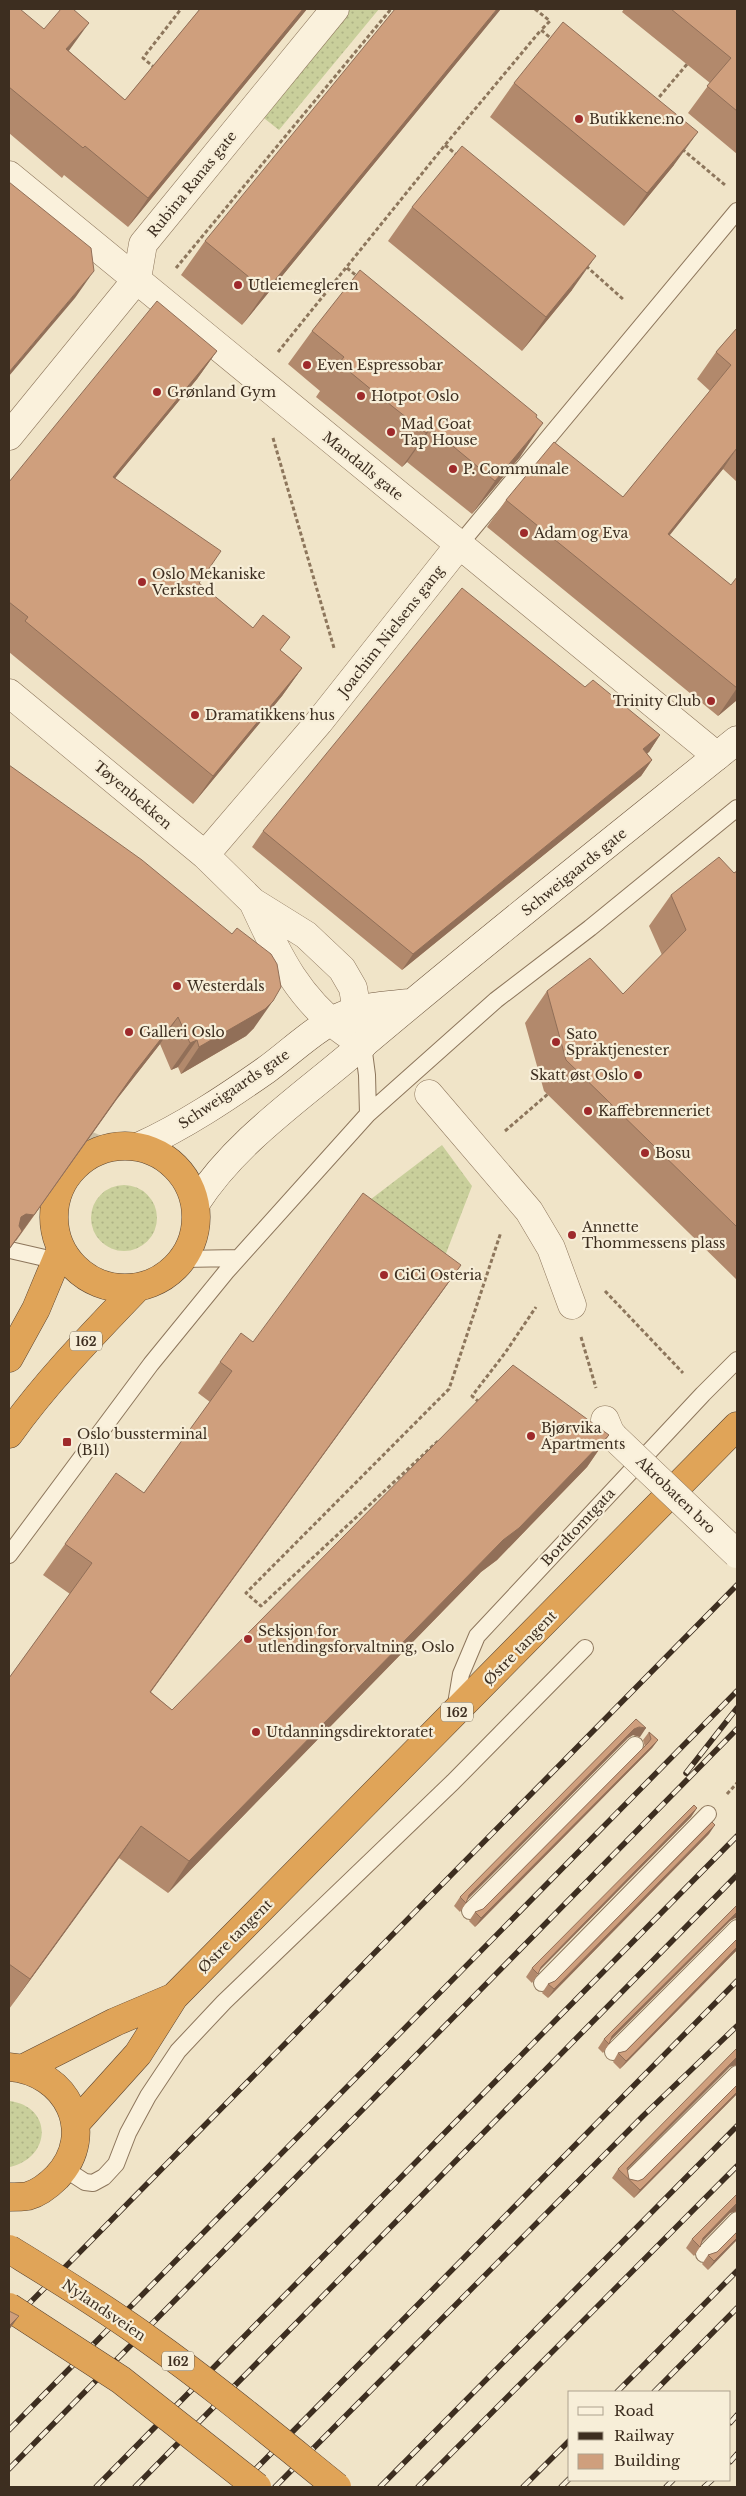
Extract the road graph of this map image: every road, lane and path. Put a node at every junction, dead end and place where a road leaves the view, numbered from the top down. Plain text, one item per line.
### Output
1 (182, 9) edge
2 (335, 9) edge
3 (391, 9) edge
4 (535, 9) edge
5 (542, 30) junction
6 (556, 43) edge
7 (693, 57) edge
8 (155, 69) edge
9 (654, 103) edge
10 (445, 145) junction
11 (679, 147) edge
12 (460, 158) edge
13 (9, 175) edge
14 (730, 189) dead end
15 (737, 211) edge
16 (579, 260) edge
17 (347, 268) junction
18 (361, 280) edge
19 (146, 287) junction
20 (646, 318) junction
21 (256, 378) junction
22 (272, 434) dead end
23 (9, 436) edge
24 (460, 544) junction
25 (345, 689) junction
26 (9, 693) edge
27 (727, 748) edge
28 (737, 808) edge
29 (205, 855) junction
30 (253, 902) junction
31 (410, 1003) junction
32 (358, 1009) junction
33 (329, 1021) junction
34 (363, 1045) junction
35 (429, 1094) dead end
36 (548, 1094) dead end
37 (368, 1114) junction
38 (140, 1146) junction
39 (480, 1152) junction
40 (514, 1192) junction
41 (196, 1203) junction
42 (10, 1250) edge
43 (63, 1258) junction
44 (238, 1258) junction
45 (183, 1259) junction
46 (138, 1287) junction
47 (572, 1305) joint
48 (13, 1345) edge
49 (737, 1360) edge
50 (472, 1396) dead end
51 (484, 1398) edge
52 (479, 1402) junction
53 (472, 1409) edge
54 (737, 1426) edge
55 (610, 1428) joint
56 (9, 1434) edge
57 (443, 1436) edge
58 (737, 1554) edge
59 (9, 1555) edge
60 (585, 1648) dead end
61 (454, 1715) junction
62 (635, 1744) dead end
63 (737, 1783) edge
64 (724, 1796) dead end
65 (708, 1814) dead end
66 (470, 1911) dead end
67 (737, 1928) edge
68 (542, 1983) dead end
69 (174, 1997) junction
70 (613, 2052) dead end
71 (16, 2068) edge
72 (737, 2074) edge
73 (75, 2124) junction
74 (65, 2169) junction
75 (630, 2180) edge
76 (9, 2198) edge
77 (737, 2220) edge
78 (9, 2249) edge
79 (704, 2254) dead end
80 (9, 2306) edge
81 (258, 2487) edge
82 (337, 2487) edge

1 - 8 path
2 - 19 street, Rubina Ranas gate
3 - 19 path
4 - 5 path
5 - 6 path
5 - 10 path
7 - 9 path
10 - 12 path
10 - 17 path
11 - 14 path
13 - 19 street, Mandalls gate
15 - 20 lane
16 - 20 path
17 - 18 path
17 - 21 path
19 - 21 street, Mandalls gate
19 - 23 street, Rubina Ranas gate
20 - 24 lane
21 - 24 street, Mandalls gate
22 - 25 path
24 - 25 street, Joachim Nielsens gang
24 - 27 street, Mandalls gate
25 - 29 street, Joachim Nielsens gang
26 - 29 street, Tøyenbekken
27 - 31 street, Schweigaards gate
28 - 37 lane
29 - 30 street, Tøyenbekken
30 - 32 street, Tøyenbekken
30 - 33 street, Tøyenbekken
31 - 32 street, Schweigaards gate
31 - 34 street, Schweigaards gate
32 - 33 street, Schweigaards gate
32 - 34 street, Tøyenbekken
33 - 34 street, Tøyenbekken
33 - 38 street, Schweigaards gate
34 - 37 lane
34 - 41 street, Schweigaards gate
35 - 39 street
36 - 39 path
37 - 44 lane
38 - 41 highway, 162
38 - 43 highway, 162
39 - 40 street
40 - 47 street
40 - 57 path
41 - 45 highway, 162
42 - 43 lane
43 - 46 highway, 162
43 - 48 highway
44 - 45 lane
44 - 59 lane
45 - 46 highway, 162
46 - 56 highway, 162
47 - 55 path
49 - 61 lane, Bordtomtgata
50 - 52 path
51 - 52 path
52 - 53 path
54 - 61 highway, Østre tangent / 162
55 - 58 street, Akrobaten bro, bridge
60 - 74 lane
61 - 69 highway, Østre tangent / 162
62 - 66 lane
63 - 64 path
65 - 68 lane
67 - 70 lane
69 - 71 highway, Østre tangent / 162
69 - 73 highway, Østre tangent / 162
71 - 73 highway, 162
72 - 75 lane
73 - 74 highway, 162
74 - 76 highway, 162
77 - 79 lane
78 - 82 highway, Nylandsveien / 162, bridge
80 - 81 highway, bridge

